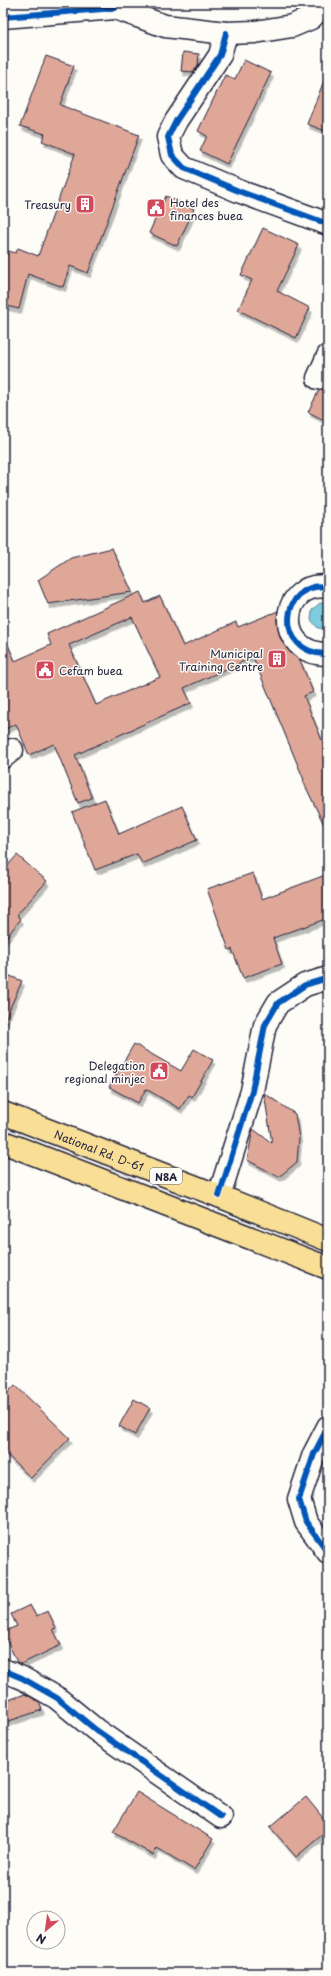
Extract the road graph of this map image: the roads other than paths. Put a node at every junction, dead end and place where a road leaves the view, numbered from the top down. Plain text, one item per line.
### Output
1 (325, 3) edge
2 (115, 6) edge
3 (3, 17) edge
4 (226, 33) junction
5 (328, 224) edge
6 (328, 356) edge
7 (318, 378) dead end
8 (328, 587) edge
9 (328, 654) edge
10 (328, 978) edge
11 (3, 1114) edge
12 (3, 1142) edge
13 (219, 1196) junction
14 (328, 1240) edge
15 (328, 1268) edge
16 (328, 1427) edge
17 (328, 1552) edge
18 (3, 1670) edge
19 (221, 1817) dead end

1 - 4 street
2 - 3 street
2 - 4 street
4 - 5 street
6 - 7 street
8 - 9 street
10 - 13 street
11 - 13 highway, National Rd. D-61 / N8A
12 - 15 highway, N8A
13 - 14 highway, National Rd. D-61 / N8A
16 - 17 street
18 - 19 street

